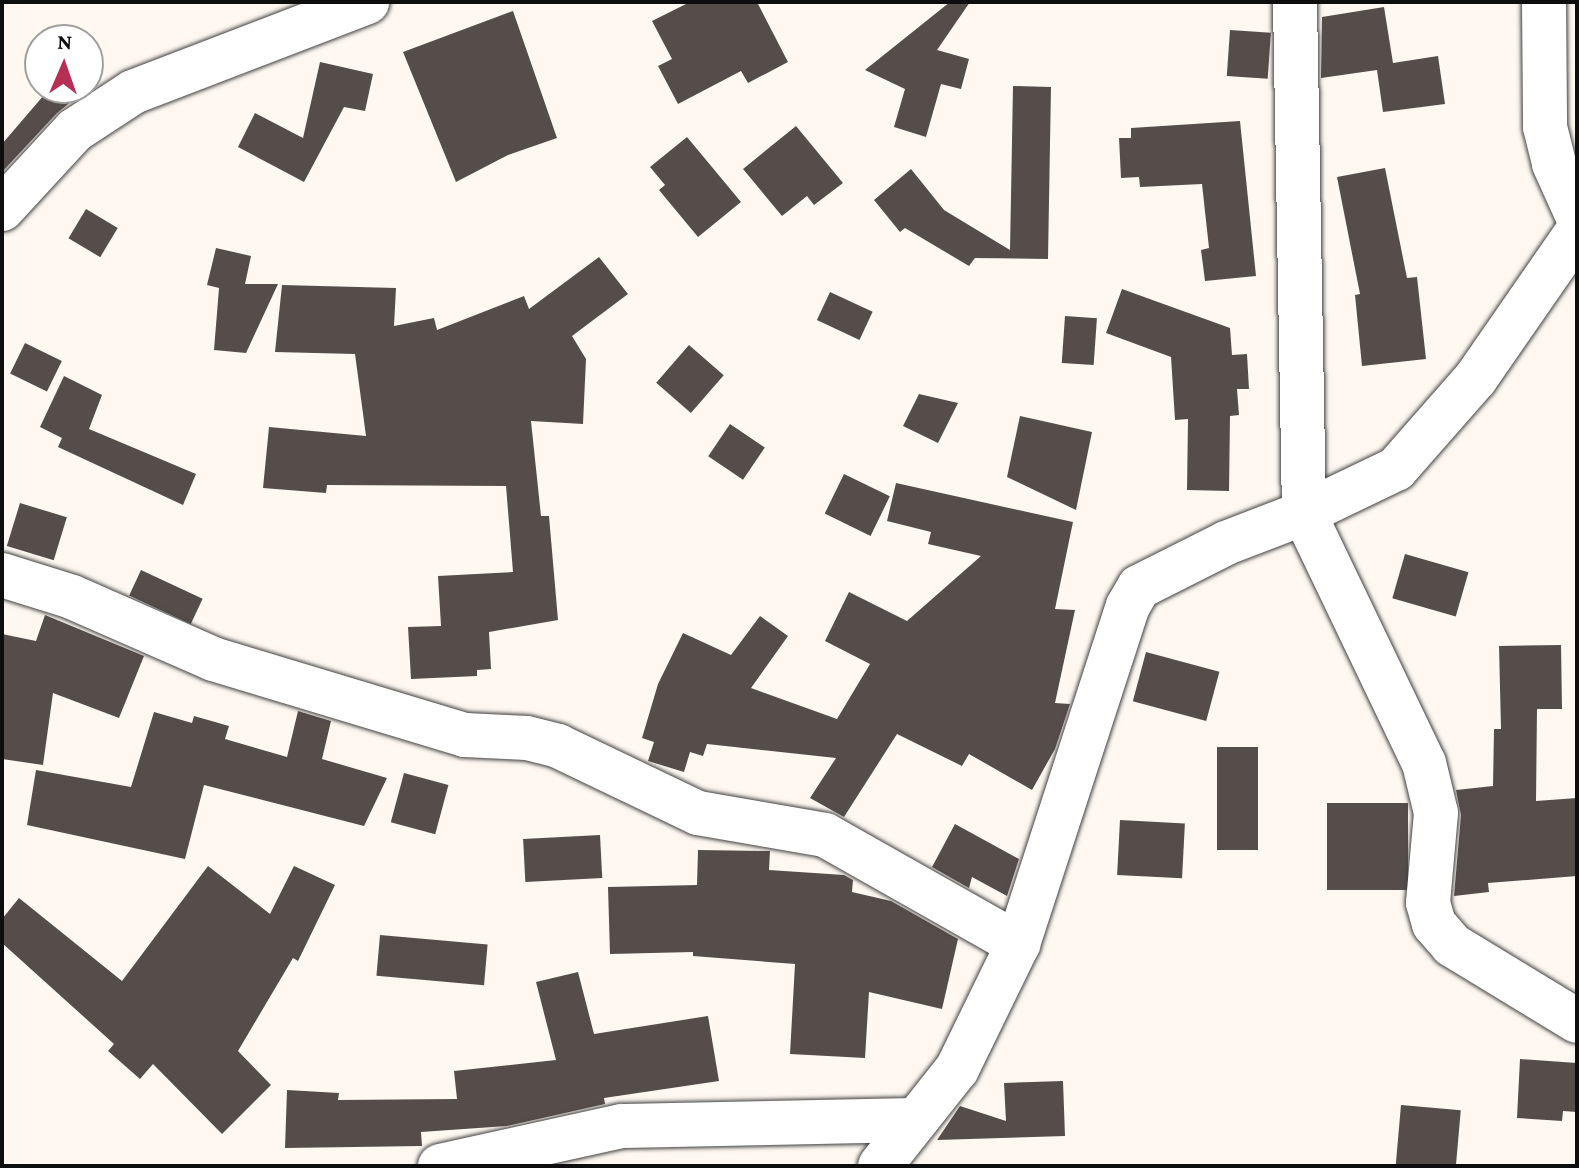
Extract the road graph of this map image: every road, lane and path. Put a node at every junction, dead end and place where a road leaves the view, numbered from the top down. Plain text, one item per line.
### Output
1 (367, 2) edge
2 (1295, 2) edge
3 (1544, 2) edge
4 (2, 209) edge
5 (1577, 215) edge
6 (1577, 232) edge
7 (1304, 513) junction
8 (2, 575) edge
9 (1018, 944) junction
10 (1577, 1021) edge
11 (916, 1120) junction
12 (440, 1166) edge
13 (880, 1166) edge

1 - 4 street
2 - 7 street
3 - 5 street
6 - 7 street
7 - 9 street
7 - 10 street
8 - 9 street
9 - 11 street
11 - 12 street
11 - 13 street

